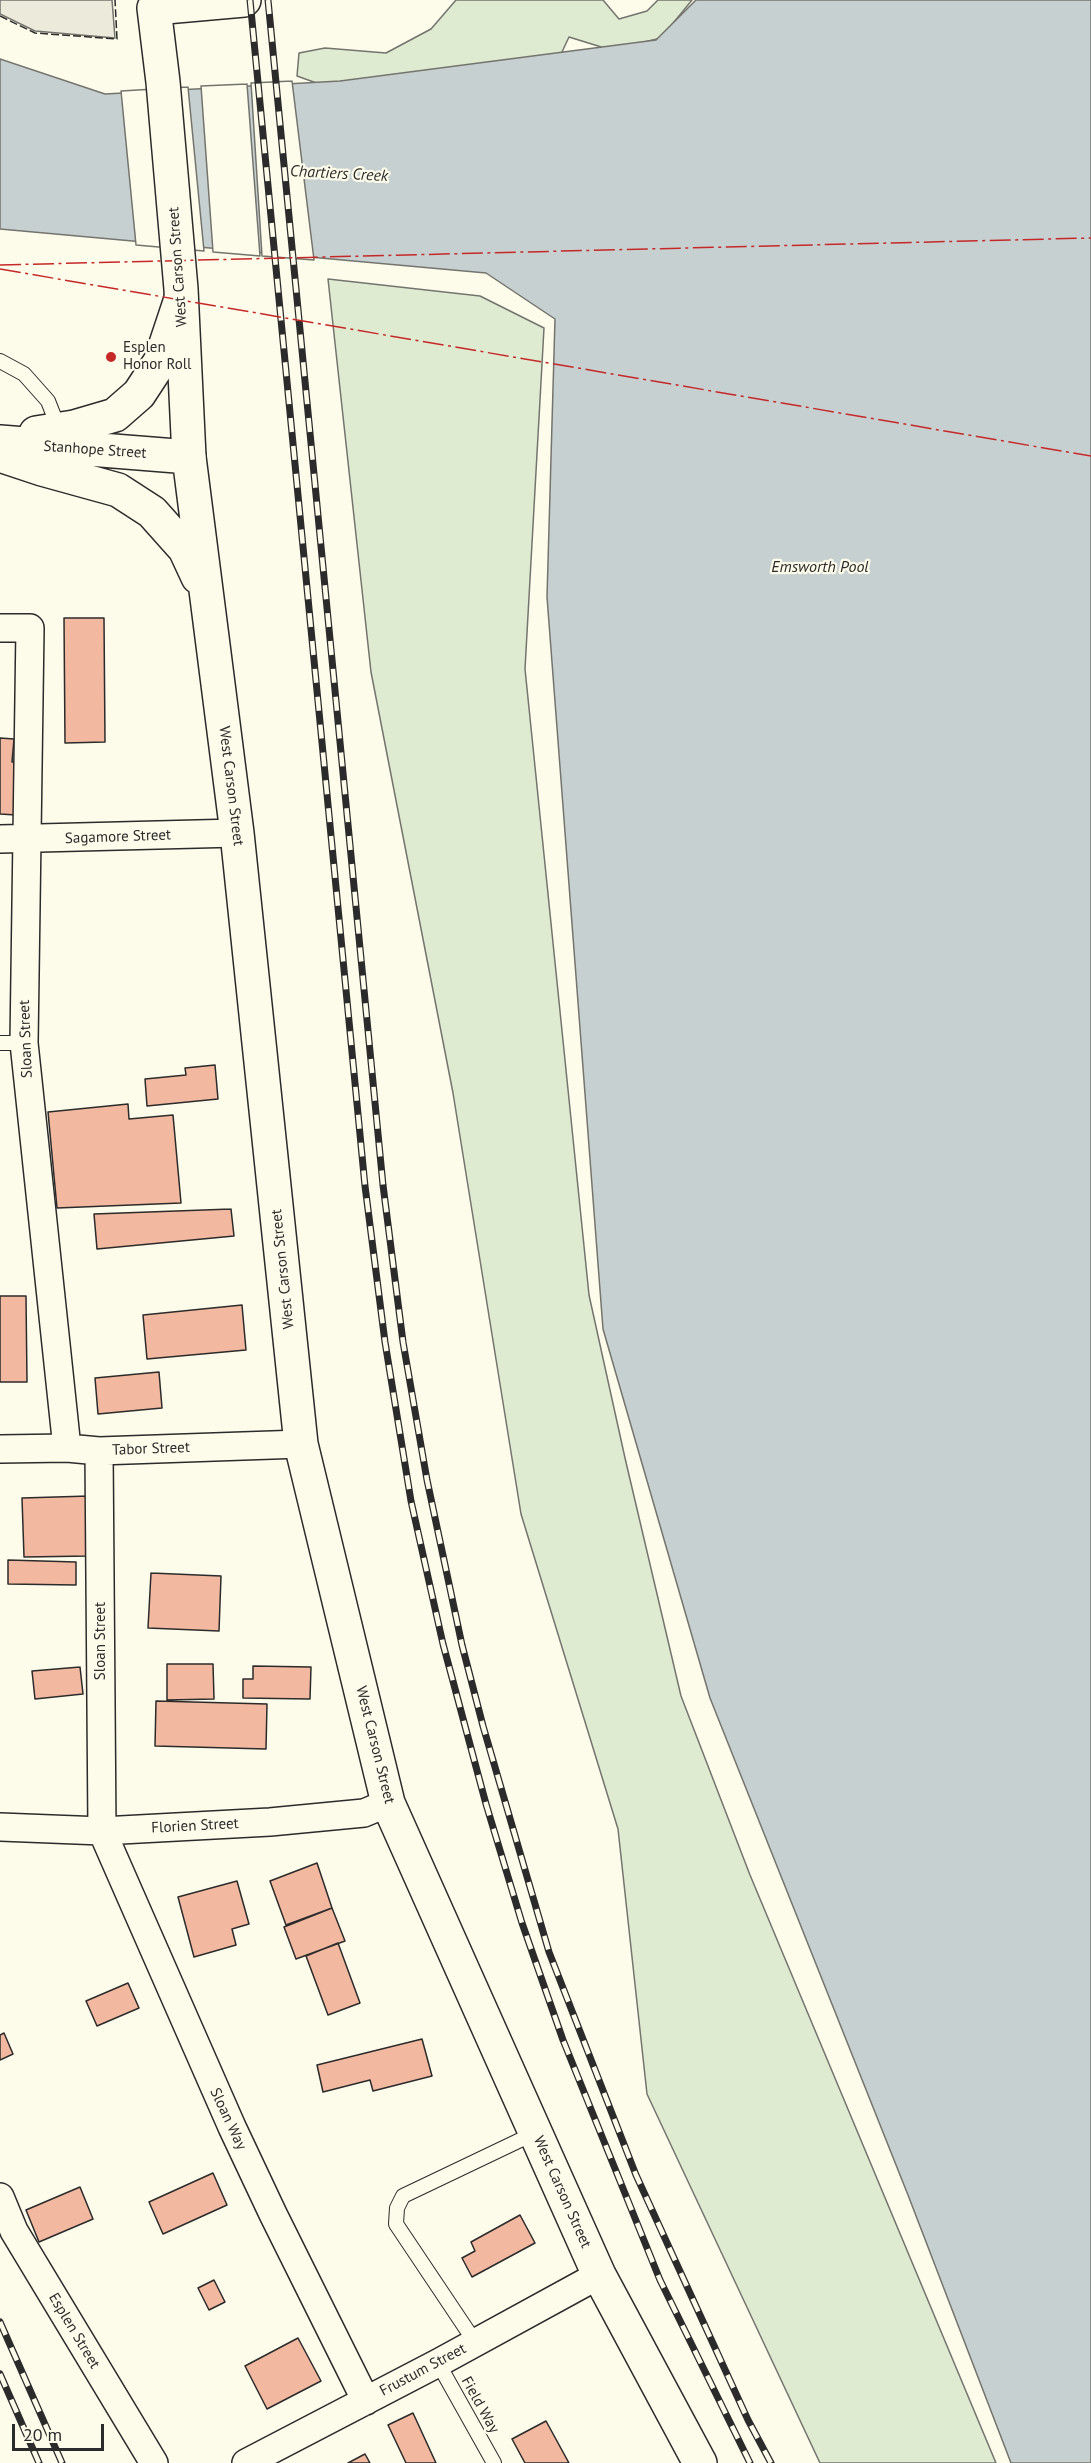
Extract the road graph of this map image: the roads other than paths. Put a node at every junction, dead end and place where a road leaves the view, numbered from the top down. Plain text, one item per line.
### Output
1 (244, 0) edge
2 (154, 4) edge
3 (181, 294) junction
4 (0, 361) edge
5 (59, 429) junction
6 (0, 440) edge
7 (0, 455) edge
8 (189, 457) junction
9 (207, 599) junction
10 (0, 628) edge
11 (237, 833) junction
12 (0, 839) edge
13 (27, 840) junction
14 (12, 1043) edge
15 (301, 1444) junction
16 (67, 1448) junction
17 (0, 1449) edge
18 (99, 1450) junction
19 (388, 1803) junction
20 (0, 1827) edge
21 (102, 1831) junction
22 (535, 2133) junction
23 (0, 2198) edge
24 (599, 2275) junction
25 (475, 2343) junction
26 (438, 2363) junction
27 (366, 2401) junction
28 (154, 2463) edge
29 (246, 2463) edge
30 (494, 2463) edge
31 (700, 2463) edge

1 - 2 main road
2 - 3 main road, West Carson Street
3 - 5 main road
3 - 8 main road, West Carson Street
4 - 5 lane
5 - 6 main road
6 - 8 main road, Stanhope Street
7 - 9 main road
8 - 9 main road, West Carson Street
9 - 11 main road, West Carson Street
10 - 13 street, Sloan Street
11 - 13 street, Sagamore Street
11 - 15 main road, West Carson Street
12 - 13 street, Sagamore Street
13 - 14 street, Sloan Street
14 - 16 street, Sloan Street
15 - 18 street, Tabor Street
15 - 19 main road, West Carson Street
16 - 17 street, Tabor Street
16 - 18 street, Tabor Street
18 - 21 street, Sloan Street
19 - 21 street, Florien Street
19 - 22 main road, West Carson Street
20 - 21 street, Florien Street
21 - 27 street, Sloan Way
22 - 24 main road, West Carson Street
22 - 25 lane
23 - 28 street, Esplen Street
24 - 25 street, Frustum Street
24 - 31 main road, West Carson Street
25 - 26 street, Frustum Street
26 - 27 street, Frustum Street
26 - 30 lane, Field Way
27 - 29 street, Frustum Street

